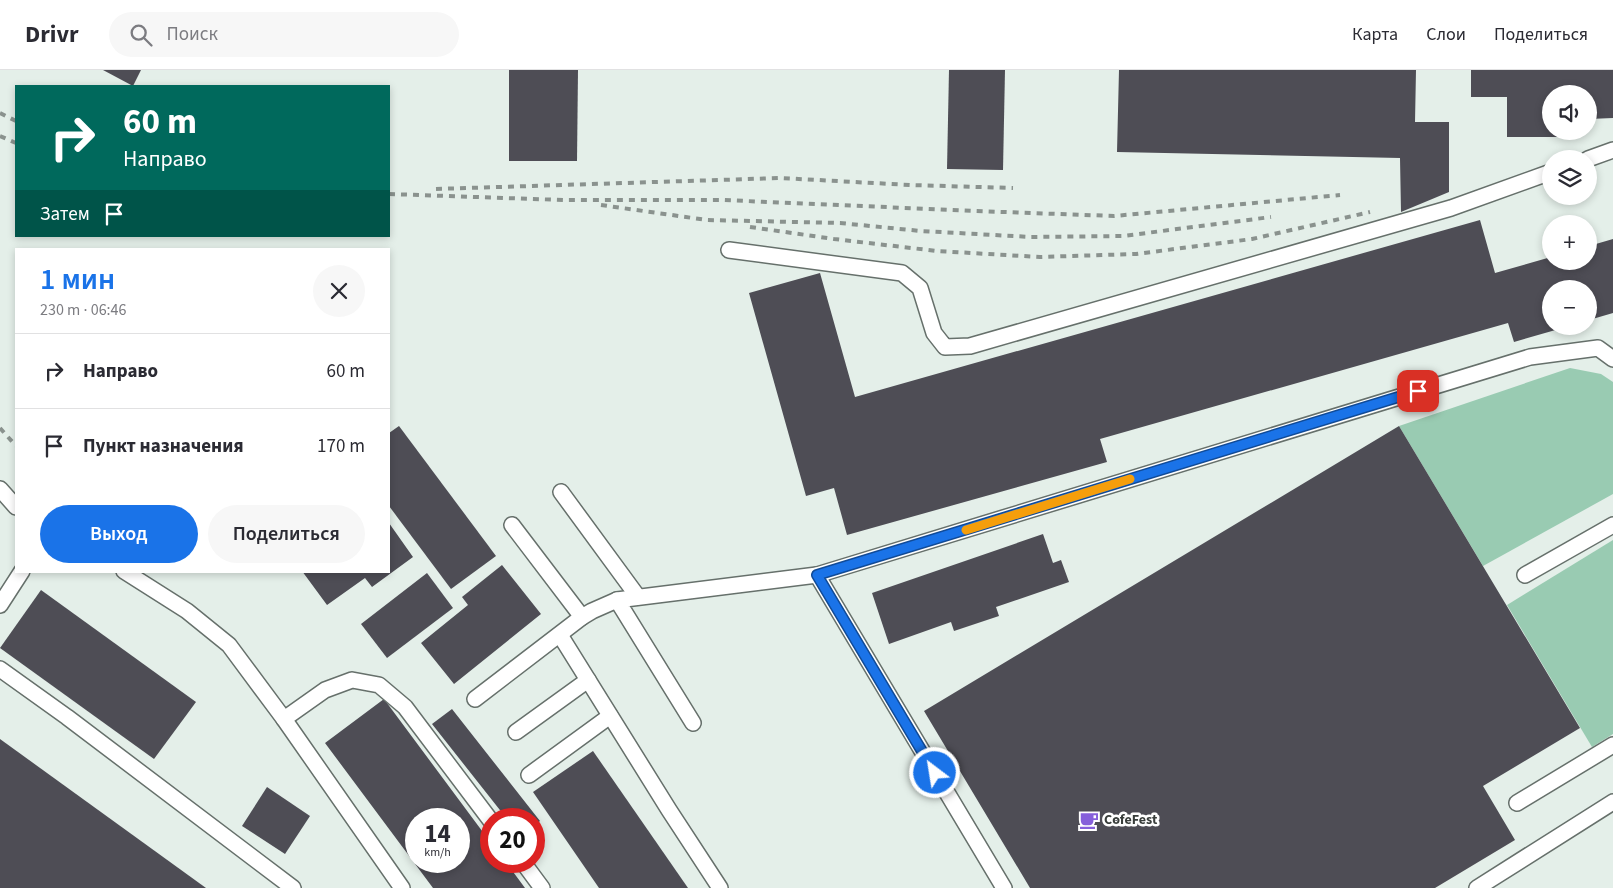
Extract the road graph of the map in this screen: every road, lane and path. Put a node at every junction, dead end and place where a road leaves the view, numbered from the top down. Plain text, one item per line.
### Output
1 (1613, 150) edge
2 (1597, 156) edge
3 (1542, 175) edge
4 (729, 250) dead end
5 (1613, 358) edge
6 (0, 488) edge
7 (561, 492) dead end
8 (15, 506) edge
9 (512, 525) dead end
10 (1613, 525) edge
11 (21, 573) edge
12 (127, 573) edge
13 (817, 575) junction
14 (1525, 575) dead end
15 (638, 597) junction
16 (617, 600) junction
17 (0, 605) edge
18 (582, 617) junction
19 (560, 635) junction
20 (0, 669) edge
21 (588, 680) junction
22 (475, 699) dead end
23 (610, 716) junction
24 (284, 719) junction
25 (693, 723) dead end
26 (516, 732) dead end
27 (1613, 746) edge
28 (529, 775) dead end
29 (1613, 802) edge
30 (1517, 803) dead end
31 (481, 808) edge
32 (531, 873) edge
33 (293, 888) edge
34 (402, 888) edge
35 (542, 888) edge
36 (720, 888) edge
37 (1004, 888) edge
38 (1477, 888) edge

1 - 2 lane
3 - 4 lane
5 - 13 lane
6 - 8 lane
7 - 15 lane
9 - 18 lane
10 - 14 lane
11 - 17 lane
12 - 24 lane
13 - 15 lane
13 - 37 lane
15 - 16 lane
16 - 18 lane
16 - 25 lane
18 - 19 lane
19 - 21 lane
19 - 22 lane
20 - 33 lane
21 - 23 lane
21 - 26 lane
23 - 28 lane
23 - 36 lane
24 - 31 lane
24 - 34 lane
27 - 30 lane
29 - 38 lane
32 - 35 lane

